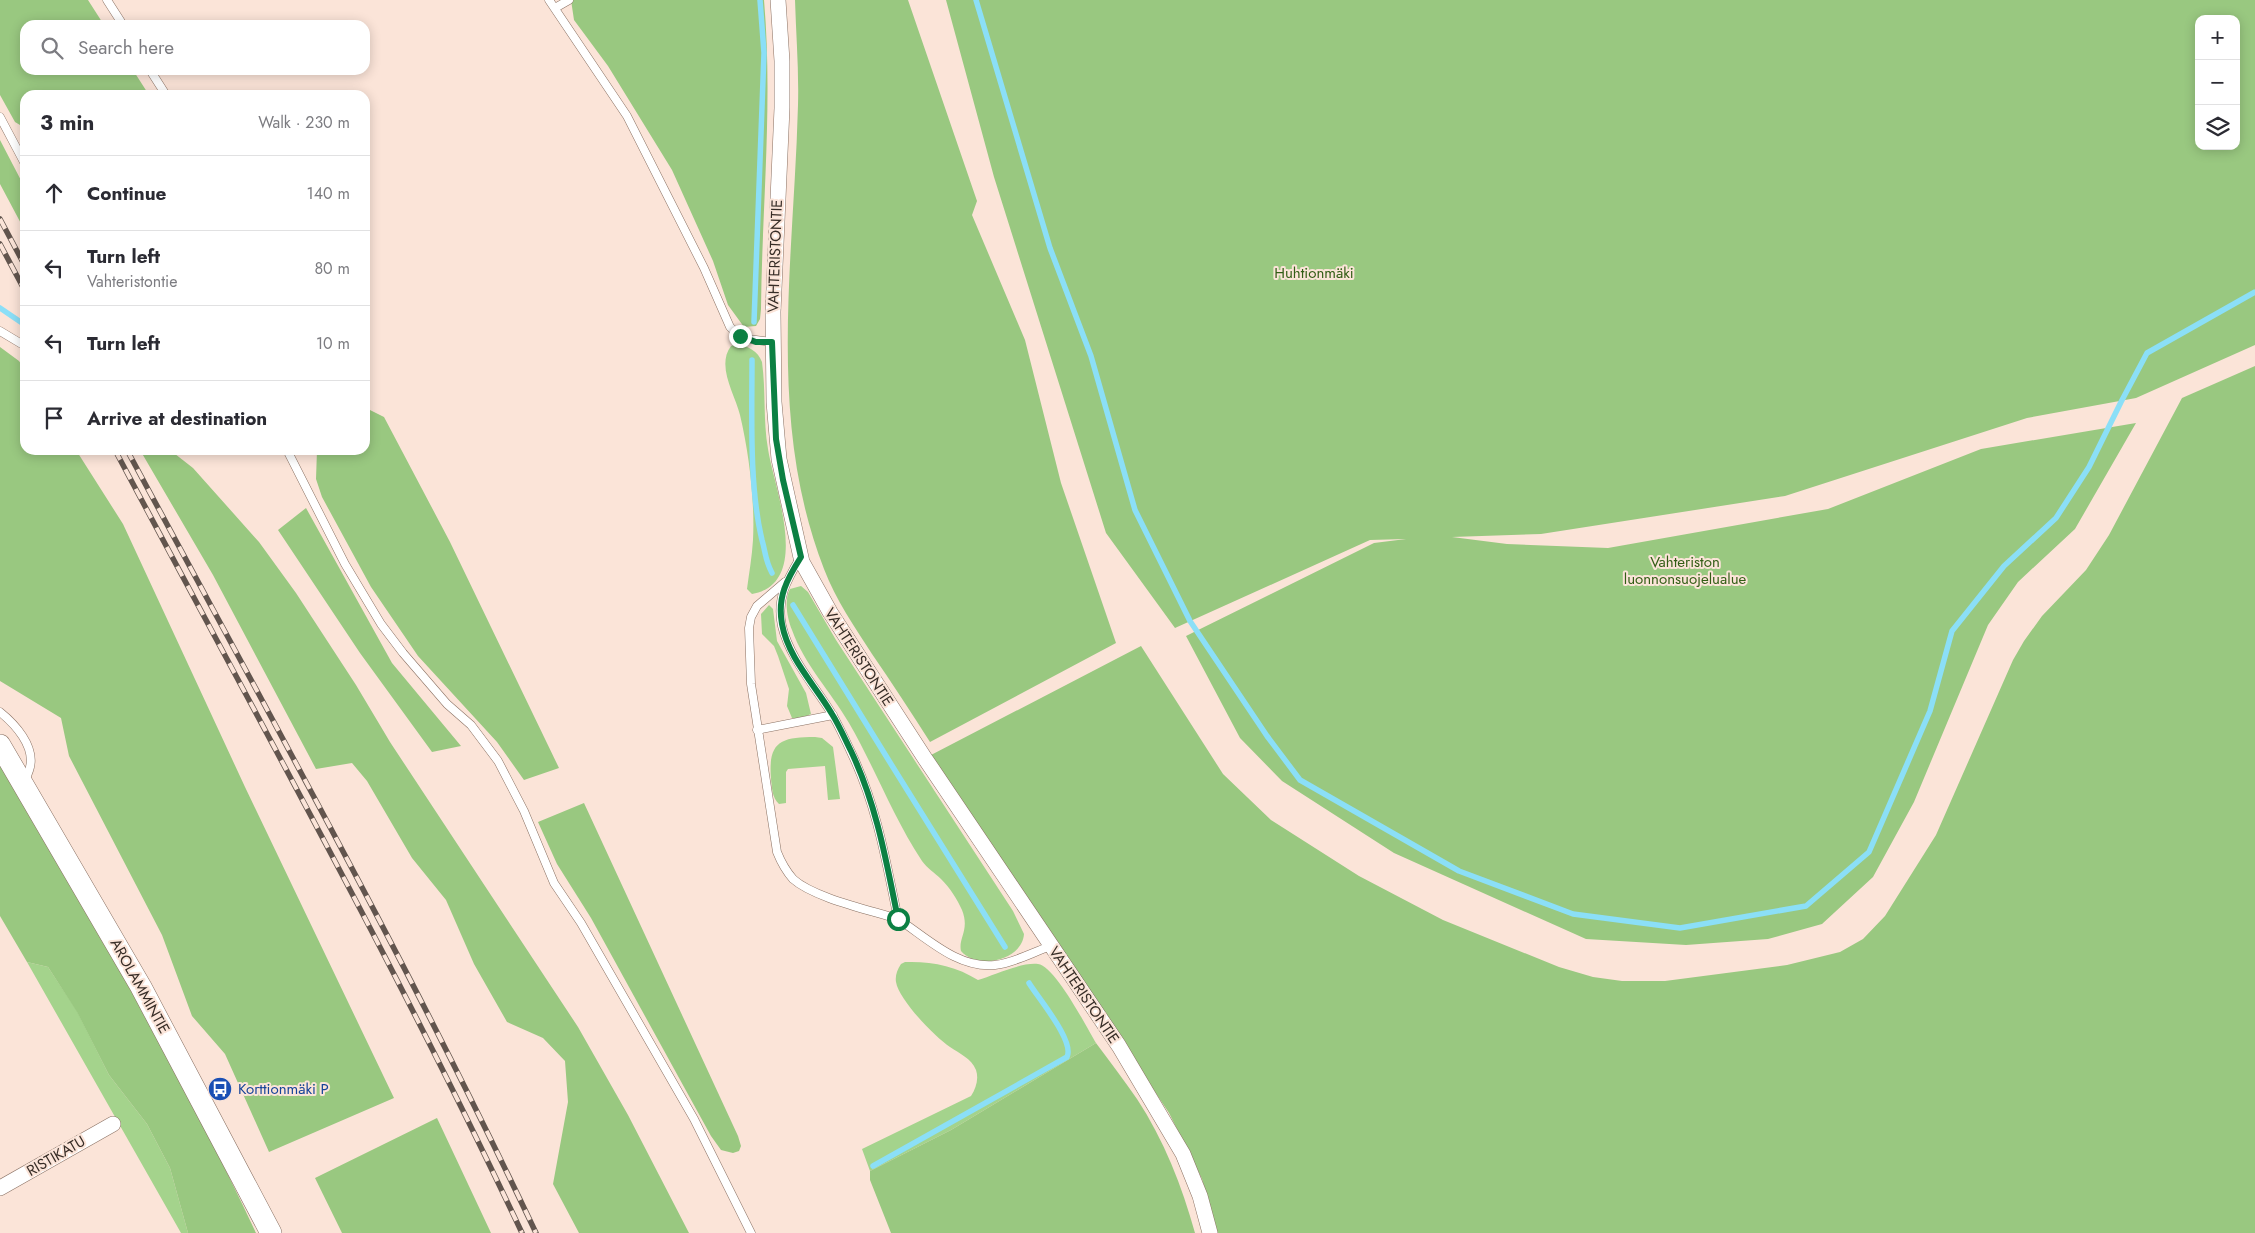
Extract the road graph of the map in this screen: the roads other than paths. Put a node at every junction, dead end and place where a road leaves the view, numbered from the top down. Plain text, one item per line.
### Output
1 (107, 0) edge
2 (549, 0) edge
3 (569, 0) edge
4 (778, 0) edge
5 (555, 8) junction
6 (120, 20) edge
7 (153, 75) edge
8 (163, 90) edge
9 (0, 117) edge
10 (20, 155) edge
11 (0, 331) edge
12 (772, 342) junction
13 (20, 343) edge
14 (290, 455) edge
15 (801, 557) junction
16 (785, 582) junction
17 (0, 712) edge
18 (833, 715) junction
19 (757, 730) junction
20 (0, 745) edge
21 (24, 784) junction
22 (898, 919) junction
23 (1051, 946) junction
24 (113, 1124) dead end
25 (0, 1188) edge
26 (270, 1233) edge
27 (750, 1233) edge
28 (1210, 1233) edge

1 - 6 lane
2 - 5 lane
3 - 5 lane
4 - 12 street, VAHTERISTONTIE
5 - 12 lane
7 - 8 lane
9 - 10 lane
11 - 13 lane
12 - 15 street, VAHTERISTONTIE
14 - 27 lane
15 - 16 lane
15 - 23 street, VAHTERISTONTIE
16 - 18 lane
16 - 19 lane
17 - 21 lane
18 - 19 lane
18 - 22 lane
19 - 22 lane
20 - 21 street, AROLAMMINTIE
21 - 26 street, AROLAMMINTIE
22 - 23 lane
23 - 28 street, VAHTERISTONTIE
24 - 25 street, RISTIKATU

